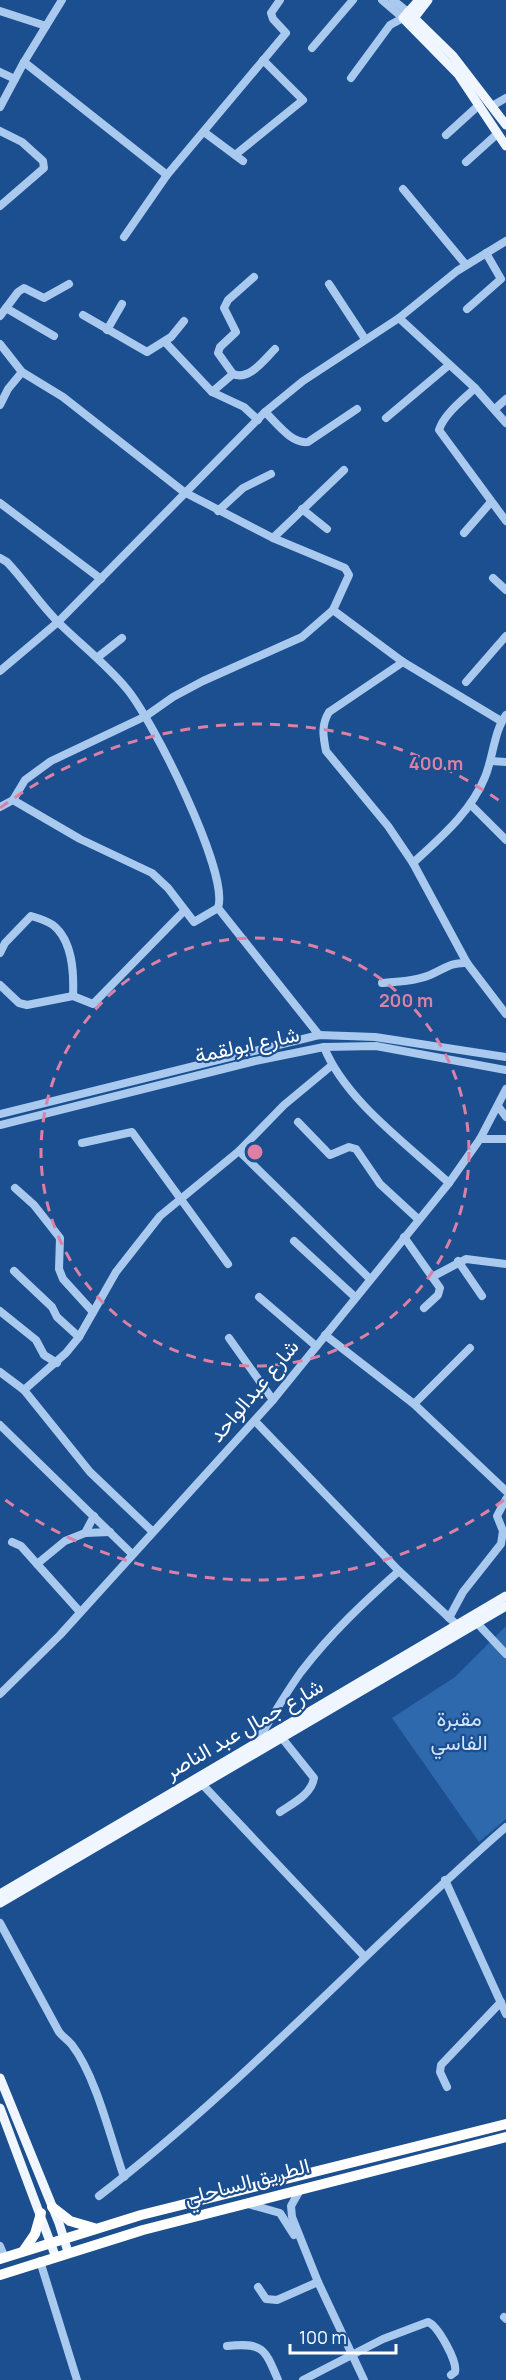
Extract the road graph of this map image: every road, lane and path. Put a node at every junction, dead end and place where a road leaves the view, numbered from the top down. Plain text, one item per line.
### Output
1 (62, 0) edge
2 (280, 0) edge
3 (353, 0) edge
4 (382, 0) edge
5 (393, 0) edge
6 (419, 0) edge
7 (428, 0) edge
8 (0, 10) edge
9 (408, 18) junction
10 (46, 26) junction
11 (312, 48) dead end
12 (263, 60) junction
13 (24, 62) junction
14 (0, 72) edge
15 (351, 78) dead end
16 (15, 79) junction
17 (506, 98) edge
18 (1, 104) edge
19 (479, 105) junction
20 (492, 106) junction
21 (506, 125) edge
22 (0, 130) edge
23 (204, 132) junction
24 (497, 134) junction
25 (446, 135) dead end
26 (506, 146) edge
27 (235, 155) junction
28 (243, 161) dead end
29 (466, 162) dead end
30 (167, 175) junction
31 (403, 189) dead end
32 (0, 206) edge
33 (124, 237) dead end
34 (506, 241) edge
35 (486, 253) junction
36 (466, 265) junction
37 (254, 277) dead end
38 (69, 284) dead end
39 (329, 284) dead end
40 (122, 304) dead end
41 (6, 308) junction
42 (467, 309) dead end
43 (83, 315) dead end
44 (0, 316) edge
45 (399, 318) junction
46 (184, 321) dead end
47 (108, 330) junction
48 (54, 336) dead end
49 (365, 339) junction
50 (165, 342) junction
51 (0, 344) edge
52 (275, 350) dead end
53 (449, 365) junction
54 (22, 372) junction
55 (232, 374) junction
56 (475, 388) junction
57 (212, 392) junction
58 (506, 399) edge
59 (0, 405) edge
60 (357, 409) dead end
61 (495, 409) junction
62 (265, 412) junction
63 (386, 418) dead end
64 (258, 420) junction
65 (506, 423) edge
66 (344, 470) dead end
67 (271, 474) dead end
68 (184, 492) junction
69 (491, 502) junction
70 (0, 503) edge
71 (302, 509) junction
72 (218, 511) junction
73 (506, 521) edge
74 (327, 529) dead end
75 (464, 533) dead end
76 (273, 538) junction
77 (0, 558) edge
78 (492, 578) dead end
79 (100, 579) junction
80 (506, 590) edge
81 (333, 610) junction
82 (58, 622) junction
83 (506, 636) edge
84 (122, 638) dead end
85 (98, 657) junction
86 (404, 662) junction
87 (0, 671) edge
88 (466, 682) dead end
89 (146, 716) junction
90 (503, 718) edge
91 (491, 761) junction
92 (506, 762) edge
93 (13, 800) junction
94 (471, 805) junction
95 (0, 807) edge
96 (506, 840) edge
97 (414, 863) junction
98 (218, 909) junction
99 (184, 911) junction
100 (3, 941) edge
101 (0, 953) edge
102 (467, 963) junction
103 (382, 982) dead end
104 (0, 985) edge
105 (73, 996) junction
106 (506, 1014) edge
107 (319, 1035) junction
108 (324, 1047) junction
109 (506, 1057) edge
110 (331, 1066) junction
111 (506, 1070) edge
112 (506, 1089) edge
113 (498, 1106) junction
114 (0, 1114) edge
115 (506, 1118) edge
116 (298, 1122) dead end
117 (0, 1125) edge
118 (480, 1139) junction
119 (506, 1139) edge
120 (82, 1143) dead end
121 (238, 1151) junction
122 (449, 1183) junction
123 (15, 1188) dead end
124 (181, 1196) junction
125 (418, 1220) junction
126 (404, 1237) junction
127 (294, 1241) dead end
128 (458, 1261) junction
129 (228, 1264) dead end
130 (506, 1264) edge
131 (14, 1271) dead end
132 (432, 1277) junction
133 (370, 1279) junction
134 (482, 1296) dead end
135 (259, 1297) dead end
136 (356, 1297) junction
137 (424, 1308) dead end
138 (0, 1311) edge
139 (93, 1312) junction
140 (325, 1335) junction
141 (79, 1337) junction
142 (229, 1338) dead end
143 (316, 1346) junction
144 (470, 1348) dead end
145 (57, 1363) junction
146 (0, 1372) edge
147 (24, 1390) junction
148 (273, 1400) junction
149 (414, 1404) junction
150 (255, 1421) junction
151 (0, 1425) edge
152 (506, 1491) edge
153 (506, 1499) edge
154 (94, 1516) junction
155 (152, 1531) junction
156 (110, 1532) junction
157 (85, 1533) junction
158 (12, 1542) dead end
159 (132, 1554) junction
160 (37, 1564) junction
161 (399, 1571) junction
162 (506, 1596) edge
163 (506, 1606) edge
164 (80, 1612) junction
165 (453, 1622) junction
166 (477, 1623) junction
167 (506, 1654) edge
168 (0, 1694) edge
169 (282, 1738) junction
170 (256, 1743) junction
171 (202, 1784) junction
172 (280, 1812) dead end
173 (506, 1827) edge
174 (445, 1880) junction
175 (0, 1894) edge
176 (0, 1903) edge
177 (0, 1923) edge
178 (364, 1956) junction
179 (501, 2002) junction
180 (506, 2014) edge
181 (0, 2078) edge
182 (447, 2086) dead end
183 (0, 2108) edge
184 (506, 2124) edge
185 (506, 2137) edge
186 (448, 2138) junction
187 (453, 2150) junction
188 (124, 2177) junction
189 (301, 2188) junction
190 (99, 2196) dead end
191 (244, 2203) junction
192 (52, 2207) junction
193 (40, 2212) junction
194 (98, 2227) junction
195 (63, 2238) junction
196 (51, 2242) junction
197 (0, 2246) edge
198 (22, 2252) junction
199 (68, 2252) junction
200 (55, 2256) junction
201 (2, 2258) edge
202 (309, 2260) junction
203 (40, 2261) junction
204 (0, 2275) edge
205 (318, 2282) junction
206 (258, 2287) dead end
207 (227, 2346) dead end
208 (352, 2353) junction
209 (451, 2375) dead end
210 (77, 2380) edge
211 (278, 2380) edge
212 (303, 2380) edge
213 (364, 2380) edge

1 - 10 street
2 - 12 street
3 - 11 street
4 - 9 street
5 - 9 street
6 - 9 main road
7 - 9 main road
8 - 10 street
9 - 15 street
9 - 19 main road
9 - 20 main road
10 - 13 street
12 - 23 street
12 - 27 street
13 - 16 street
13 - 30 street
14 - 16 street
16 - 18 street
17 - 20 street
19 - 24 main road
19 - 25 street
20 - 21 main road
22 - 32 street
23 - 27 street
23 - 30 street
24 - 26 main road
24 - 29 street
27 - 28 street
30 - 33 street
31 - 36 street
34 - 35 street
35 - 36 street
35 - 42 street
36 - 45 street
37 - 55 street
38 - 41 street
39 - 49 street
40 - 47 street
41 - 44 street
41 - 48 street
43 - 47 street
45 - 49 street
45 - 53 street
46 - 50 street
47 - 50 street
49 - 62 street
50 - 57 street
51 - 54 street
52 - 55 street
53 - 56 street
53 - 63 street
54 - 59 street
54 - 68 street
55 - 57 street
56 - 61 street
56 - 69 street
57 - 64 street
58 - 61 street
60 - 62 street
61 - 65 street
62 - 64 street
64 - 68 street
66 - 71 street
67 - 72 street
68 - 72 street
68 - 79 street
69 - 73 street
69 - 75 street
70 - 79 street
71 - 74 street
71 - 76 street
72 - 76 street
76 - 81 street
77 - 82 street
78 - 80 street
79 - 82 street
81 - 86 street
81 - 89 street
82 - 85 street
82 - 87 street
83 - 88 street
84 - 85 street
85 - 89 street
86 - 90 street
86 - 97 street
89 - 93 street
89 - 98 street
90 - 91 street
91 - 92 street
91 - 94 street
93 - 95 street
93 - 99 street
94 - 96 street
94 - 97 street
97 - 102 street
98 - 99 street
98 - 107 street
99 - 105 street
100 - 101 street
100 - 105 street
102 - 103 street
102 - 106 street
104 - 105 street
107 - 109 street, شارع ابولقمة
107 - 114 street, شارع ابولقمة
108 - 110 street
108 - 111 street, شارع ابولقمة
108 - 117 street, شارع ابولقمة
110 - 121 street
110 - 122 street
112 - 113 street, شارع عبدالواحد
113 - 115 street
113 - 118 street, شارع عبدالواحد
116 - 125 street
118 - 119 street
118 - 122 street, شارع عبدالواحد
120 - 124 street
121 - 124 street
121 - 133 street
122 - 125 street, شارع عبدالواحد
123 - 139 street
124 - 129 street
124 - 139 street
125 - 126 street, شارع عبدالواحد
126 - 132 street
126 - 133 street, شارع عبدالواحد
127 - 136 street
128 - 130 street
128 - 132 street
128 - 134 street
131 - 141 street
132 - 137 street
133 - 136 street, شارع عبدالواحد
135 - 143 street
136 - 140 street, شارع عبدالواحد
138 - 145 street
139 - 141 street
140 - 143 street, شارع عبدالواحد
140 - 149 street
141 - 145 street
142 - 148 street
143 - 148 street, شارع عبدالواحد
144 - 149 street
145 - 147 street
146 - 147 street
147 - 155 street
148 - 150 street, شارع عبدالواحد
149 - 152 street
150 - 155 street, شارع عبدالواحد
150 - 161 street
151 - 154 street
153 - 165 street
154 - 156 street
154 - 157 street
155 - 159 street, شارع عبدالواحد
156 - 157 street
156 - 159 street
157 - 160 street
158 - 160 street
159 - 164 street, شارع عبدالواحد
160 - 164 street
161 - 165 street
161 - 170 street
162 - 165 main road, شارع جمال عبد الناصر
163 - 166 main road, شارع جمال عبد الناصر
164 - 168 street, شارع عبدالواحد
165 - 170 main road, شارع جمال عبد الناصر
166 - 167 street
166 - 169 main road, شارع جمال عبد الناصر
169 - 171 main road, شارع جمال عبد الناصر
169 - 172 street
170 - 175 main road, شارع جمال عبد الناصر
171 - 176 main road, شارع جمال عبد الناصر
171 - 178 street
173 - 174 street
174 - 178 street
174 - 179 street
177 - 188 street
178 - 188 street
179 - 180 street
179 - 182 street
181 - 192 main road
183 - 193 main road
184 - 186 highway, الطريق الساحلي
185 - 187 highway, الطريق الساحلي
186 - 187 highway
186 - 194 highway, الطريق الساحلي
187 - 189 highway, الطريق الساحلي
188 - 190 street
189 - 191 highway, الطريق الساحلي
189 - 202 street
191 - 199 highway, الطريق الساحلي
191 - 202 street
192 - 193 main road
192 - 194 highway
192 - 195 main road
193 - 196 main road
193 - 198 highway
194 - 195 highway, الطريق الساحلي
195 - 196 highway, الطريق الساحلي
195 - 199 main road
196 - 198 highway, الطريق الساحلي
196 - 200 main road
197 - 201 street
198 - 201 highway, الطريق الساحلي
199 - 200 highway, الطريق الساحلي
200 - 203 highway, الطريق الساحلي
202 - 205 street
203 - 204 highway, الطريق الساحلي
203 - 210 street
205 - 206 street
205 - 208 street
207 - 211 street
208 - 209 street
208 - 212 street
208 - 213 street

